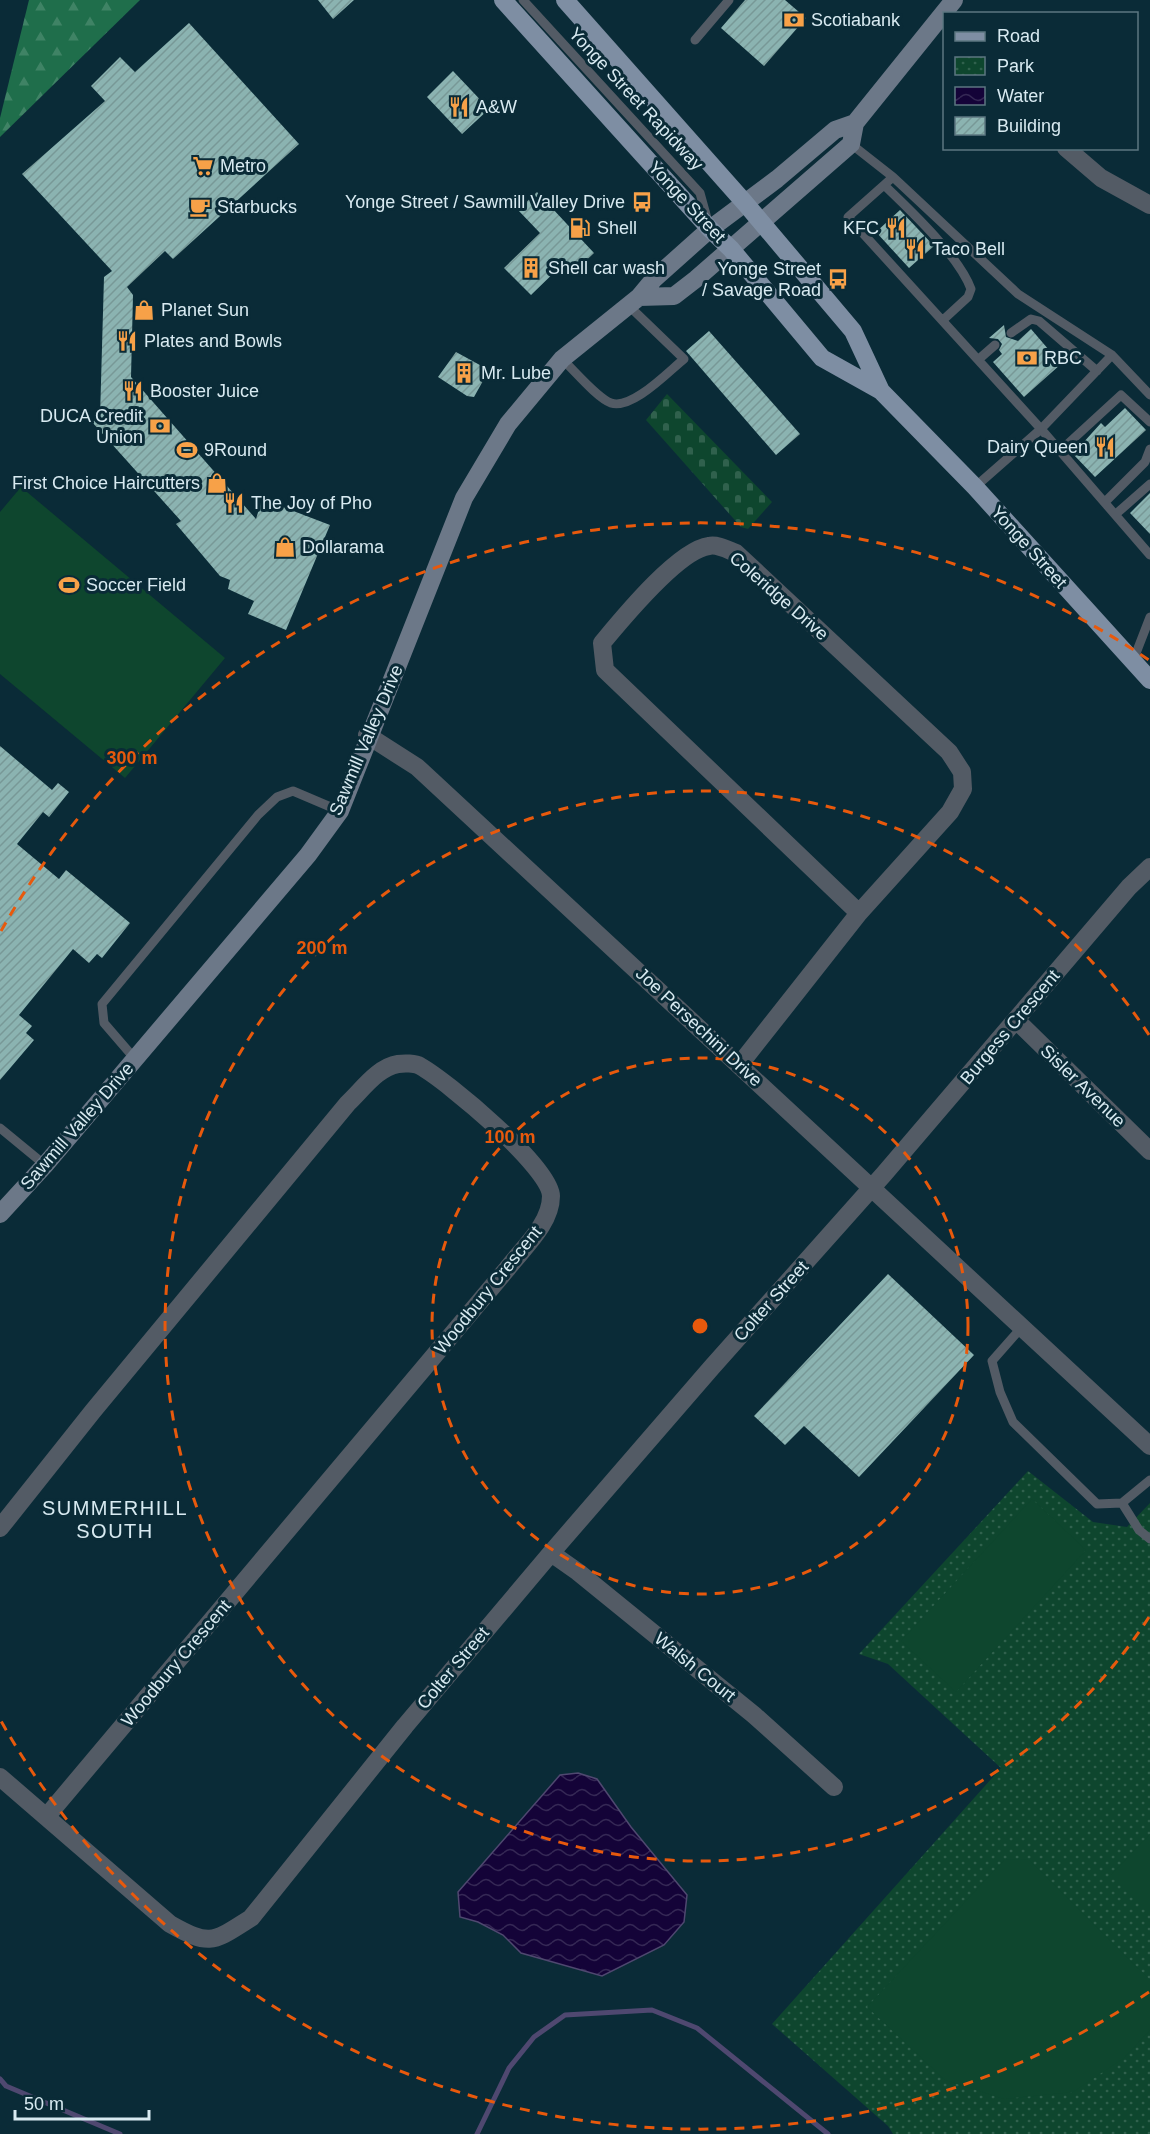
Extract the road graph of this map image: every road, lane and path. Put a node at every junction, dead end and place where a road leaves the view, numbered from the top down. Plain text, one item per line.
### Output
1 (504, 0) edge
2 (523, 0) edge
3 (565, 0) edge
4 (729, 0) edge
5 (942, 20) edge
6 (695, 40) dead end
7 (855, 123) junction
8 (851, 144) junction
9 (1068, 150) edge
10 (893, 177) junction
11 (884, 185) junction
12 (745, 203) junction
13 (1150, 205) edge
14 (762, 223) junction
15 (710, 229) junction
16 (731, 249) junction
17 (633, 301) junction
18 (943, 320) junction
19 (1011, 333) dead end
20 (995, 345) dead end
21 (1112, 356) junction
22 (562, 359) junction
23 (979, 359) junction
24 (1097, 370) junction
25 (881, 391) junction
26 (1150, 395) edge
27 (1150, 422) edge
28 (1041, 429) junction
29 (1150, 449) edge
30 (1060, 451) junction
31 (1150, 484) edge
32 (975, 487) junction
33 (1105, 502) junction
34 (1116, 514) junction
35 (1150, 555) edge
36 (1150, 617) edge
37 (1133, 661) junction
38 (1150, 680) edge
39 (368, 735) junction
40 (340, 811) junction
41 (1150, 867) edge
42 (859, 913) junction
43 (1016, 1020) junction
44 (135, 1059) junction
45 (740, 1064) junction
46 (0, 1128) edge
47 (1150, 1151) edge
48 (45, 1165) junction
49 (872, 1188) junction
50 (0, 1214) edge
51 (1022, 1327) junction
52 (1150, 1446) edge
53 (1150, 1480) edge
54 (1122, 1503) junction
55 (0, 1528) edge
56 (1150, 1539) edge
57 (551, 1553) junction
58 (0, 1777) edge
59 (834, 1787) dead end
60 (47, 1816) junction

1 - 15 main road, Yonge Street
2 - 15 lane, Yonge Street Rapidway
3 - 12 main road, Yonge Street
4 - 6 lane
5 - 7 street
7 - 8 street
7 - 12 street, Sawmill Valley Drive
8 - 10 lane
8 - 14 street
9 - 13 street
10 - 11 lane
10 - 21 lane
11 - 18 lane
11 - 18 lane
12 - 14 main road, Yonge Street
12 - 15 street, Sawmill Valley Drive
14 - 16 street
14 - 25 main road, Yonge Street
15 - 16 main road, Yonge Street
15 - 17 street, Sawmill Valley Drive
16 - 17 street
16 - 25 main road, Yonge Street
17 - 22 street, Sawmill Valley Drive
17 - 22 lane
18 - 23 lane
19 - 24 lane
20 - 23 lane
21 - 24 lane
21 - 26 lane
22 - 39 street, Sawmill Valley Drive
23 - 28 lane
24 - 28 lane
25 - 32 main road, Yonge Street
27 - 30 lane
28 - 30 lane
28 - 32 lane
29 - 33 lane
30 - 33 lane
31 - 34 lane
32 - 37 main road, Yonge Street
33 - 34 lane
34 - 35 lane
36 - 37 lane
37 - 38 main road, Yonge Street
39 - 40 street, Sawmill Valley Drive
39 - 45 street, Joe Persechini Drive
40 - 44 street, Sawmill Valley Drive
40 - 44 lane
41 - 43 street, Burgess Crescent
42 - 42 street, Coleridge Drive
42 - 45 street, Coleridge Drive
43 - 47 street, Sisler Avenue
43 - 49 street, Burgess Crescent
44 - 48 street, Sawmill Valley Drive
45 - 49 street, Joe Persechini Drive
46 - 48 lane
48 - 50 street, Sawmill Valley Drive
49 - 51 street, Joe Persechini Drive
49 - 57 street, Colter Street
51 - 52 street, Joe Persechini Drive
51 - 54 lane
53 - 54 lane
54 - 56 lane
55 - 60 street, Woodbury Crescent
57 - 59 street, Walsh Court
57 - 60 street, Colter Street
58 - 60 street, Colter Street

